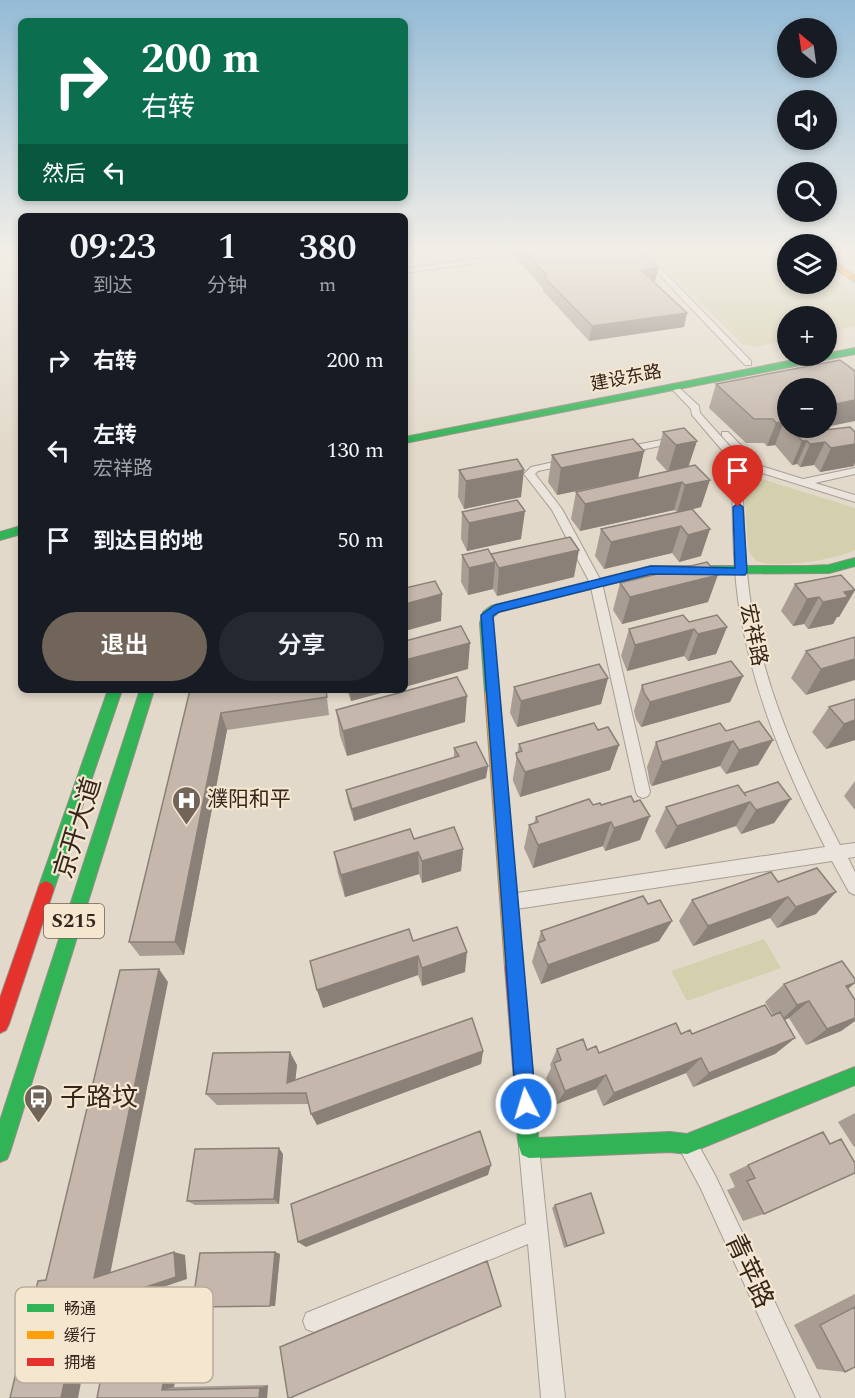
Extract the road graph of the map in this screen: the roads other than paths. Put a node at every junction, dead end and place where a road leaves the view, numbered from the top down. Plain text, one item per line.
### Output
1 (702, 315) edge
2 (855, 341) edge
3 (837, 345) edge
4 (855, 351) edge
5 (777, 357) edge
6 (748, 363) junction
7 (675, 387) junction
8 (696, 408) junction
9 (408, 430) edge
10 (408, 439) edge
11 (679, 440) edge
12 (612, 453) edge
13 (579, 460) edge
14 (756, 468) junction
15 (737, 470) junction
16 (855, 471) edge
17 (803, 482) junction
18 (855, 499) edge
19 (18, 521) edge
20 (0, 525) edge
21 (18, 532) edge
22 (0, 536) edge
23 (855, 562) edge
24 (741, 572) junction
25 (596, 583) junction
26 (114, 693) edge
27 (146, 693) edge
28 (643, 792) dead end
29 (855, 850) edge
30 (837, 854) junction
31 (855, 887) edge
32 (510, 902) junction
33 (0, 1024) edge
34 (855, 1076) edge
35 (687, 1144) junction
36 (529, 1148) junction
37 (0, 1152) edge
38 (536, 1230) junction
39 (314, 1321) dead end
40 (553, 1398) edge
41 (808, 1398) edge

1 - 6 street
2 - 3 main road
4 - 7 main road, 建设东路
5 - 6 main road, 建设东路
6 - 9 main road, 建设东路
7 - 8 street, 宏祥路
7 - 10 main road, 建设东路
8 - 14 street
8 - 15 street, 宏祥路
11 - 12 street
13 - 25 street
14 - 15 street
14 - 17 street
15 - 24 street, 宏祥路
16 - 17 street
17 - 18 street
19 - 20 main road
21 - 22 main road
23 - 24 main road
24 - 25 main road
24 - 30 street, 宏祥路
25 - 28 street
25 - 32 main road
26 - 33 main road, 京开大道 / S215
27 - 37 main road, 京开大道 / S215
29 - 30 street
30 - 31 street, 宏祥路
30 - 32 street
32 - 36 main road
34 - 35 main road
35 - 36 main road
35 - 41 street, 青苹路
36 - 38 street
38 - 39 street
38 - 40 street

